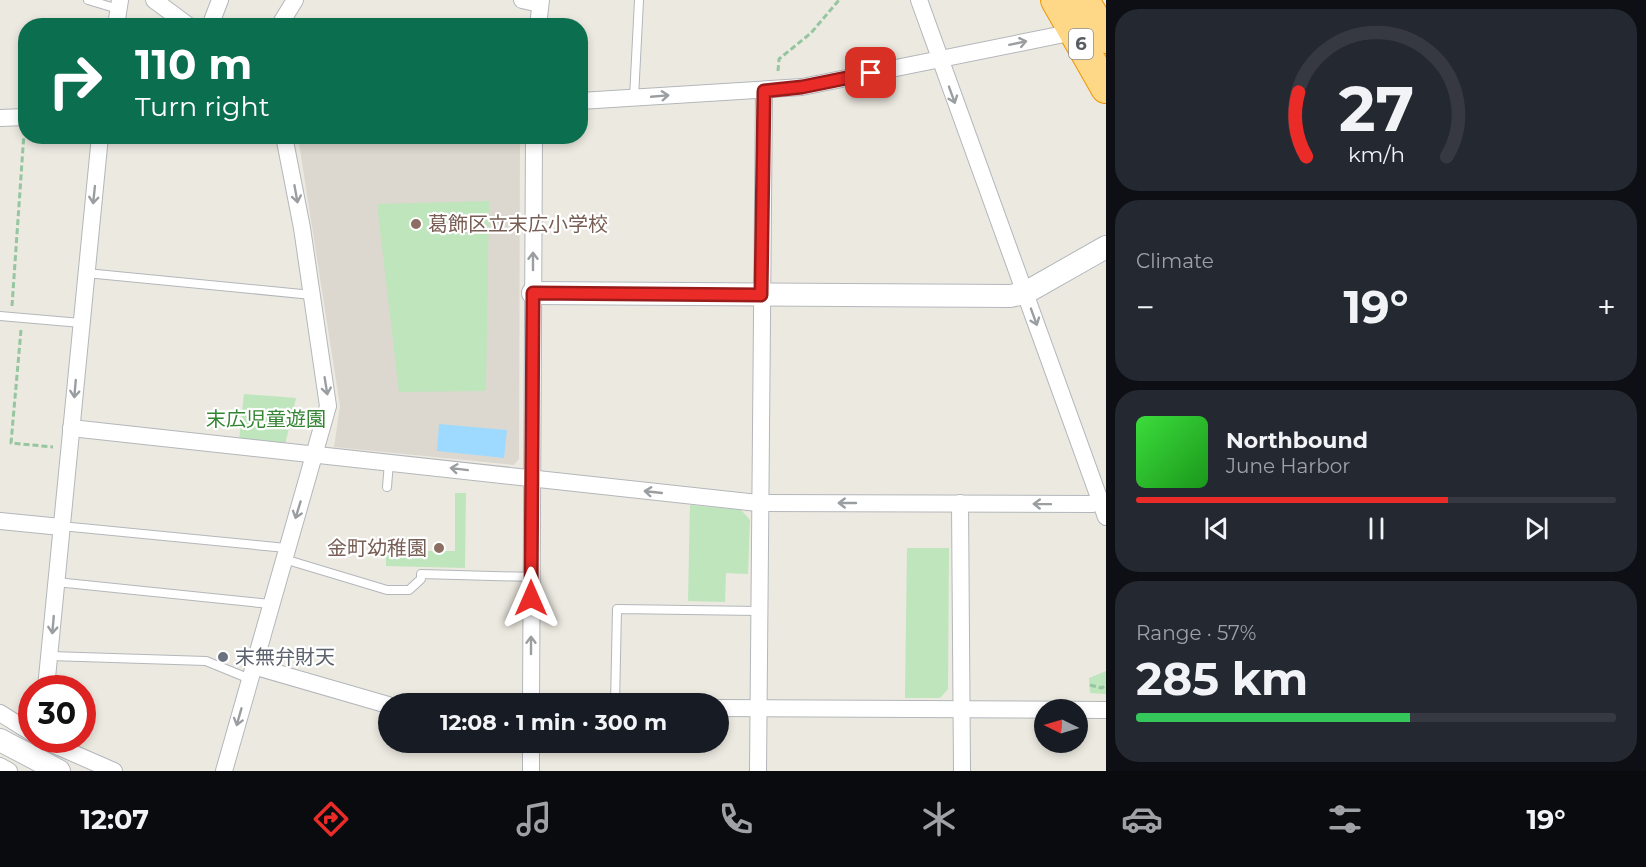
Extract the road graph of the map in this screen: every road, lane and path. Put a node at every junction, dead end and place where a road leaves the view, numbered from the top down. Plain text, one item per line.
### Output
1 (88, 0) edge
2 (154, 0) edge
3 (220, 0) edge
4 (295, 0) edge
5 (522, 0) edge
6 (839, 0) edge
7 (919, 0) edge
8 (1056, 0) edge
9 (1084, 0) edge
10 (642, 1) edge
11 (541, 2) edge
12 (118, 12) edge
13 (178, 18) edge
14 (213, 18) edge
15 (284, 18) edge
16 (539, 18) edge
17 (1074, 32) junction
18 (1106, 38) edge
19 (939, 59) junction
20 (1106, 88) edge
21 (770, 90) junction
22 (634, 98) junction
23 (588, 101) edge
24 (18, 117) edge
25 (0, 118) edge
26 (23, 144) edge
27 (99, 144) edge
28 (285, 144) edge
29 (534, 144) edge
30 (1106, 247) edge
31 (85, 273) junction
32 (533, 293) junction
33 (1025, 293) junction
34 (312, 295) junction
35 (761, 295) junction
36 (0, 316) edge
37 (11, 317) junction
38 (23, 318) junction
39 (81, 322) junction
40 (71, 428) junction
41 (69, 448) junction
42 (315, 454) junction
43 (389, 462) junction
44 (530, 478) junction
45 (387, 487) dead end
46 (758, 503) junction
47 (960, 503) junction
48 (1104, 509) edge
49 (0, 522) edge
50 (61, 526) junction
51 (285, 554) junction
52 (531, 577) junction
53 (56, 582) junction
54 (270, 604) junction
55 (758, 611) junction
56 (50, 656) junction
57 (252, 672) junction
58 (48, 675) edge
59 (1106, 684) edge
60 (1090, 685) dead end
61 (531, 693) edge
62 (615, 693) edge
63 (378, 703) edge
64 (729, 708) edge
65 (758, 708) junction
66 (962, 708) junction
67 (1106, 710) edge
68 (0, 714) edge
69 (18, 725) edge
70 (0, 740) edge
71 (73, 753) edge
72 (531, 753) edge
73 (0, 766) edge
74 (9, 771) edge
75 (59, 771) edge
76 (114, 771) edge
77 (224, 771) edge
78 (531, 771) edge
79 (758, 771) edge
80 (962, 771) edge

1 - 12 lane
2 - 13 street
3 - 14 street
4 - 15 street
5 - 11 street
6 - 21 path
7 - 19 street
8 - 17 highway, 6
9 - 18 highway, 6
10 - 22 lane
11 - 16 street
19 -> 17 street
17 - 20 highway, 6
19 - 21 street
19 -> 33 street
22 -> 21 street
21 - 35 street
22 - 23 street
24 - 25 street
26 - 37 path
27 -> 31 street
28 -> 34 street
32 -> 29 street
30 - 33 street
31 - 34 lane
31 - 39 street
32 - 35 street
32 - 44 street
33 - 35 street
33 -> 48 street
34 -> 42 street
35 - 46 street
36 - 37 lane
37 - 38 lane
38 - 39 lane
38 - 41 path
39 -> 40 street
40 - 41 street
40 - 42 street
41 - 50 street
42 - 43 street
42 -> 51 street
44 -> 43 street
43 - 45 lane
46 -> 44 street
44 - 52 street
47 -> 46 street
46 - 55 street
48 -> 47 street
47 - 66 street
49 - 50 street
50 - 51 lane
50 - 53 street
51 - 52 lane
51 - 54 street
61 -> 52 street
53 - 54 lane
53 -> 56 street
54 - 57 street
55 - 62 lane
55 - 65 street
56 - 57 lane
56 - 58 street
57 - 63 street
57 -> 77 street
59 - 60 path
64 - 65 street
65 - 66 street
65 - 79 street
66 - 67 street
66 - 80 street
68 - 69 street
70 - 75 street
71 - 76 street
72 - 78 street
73 - 74 street

